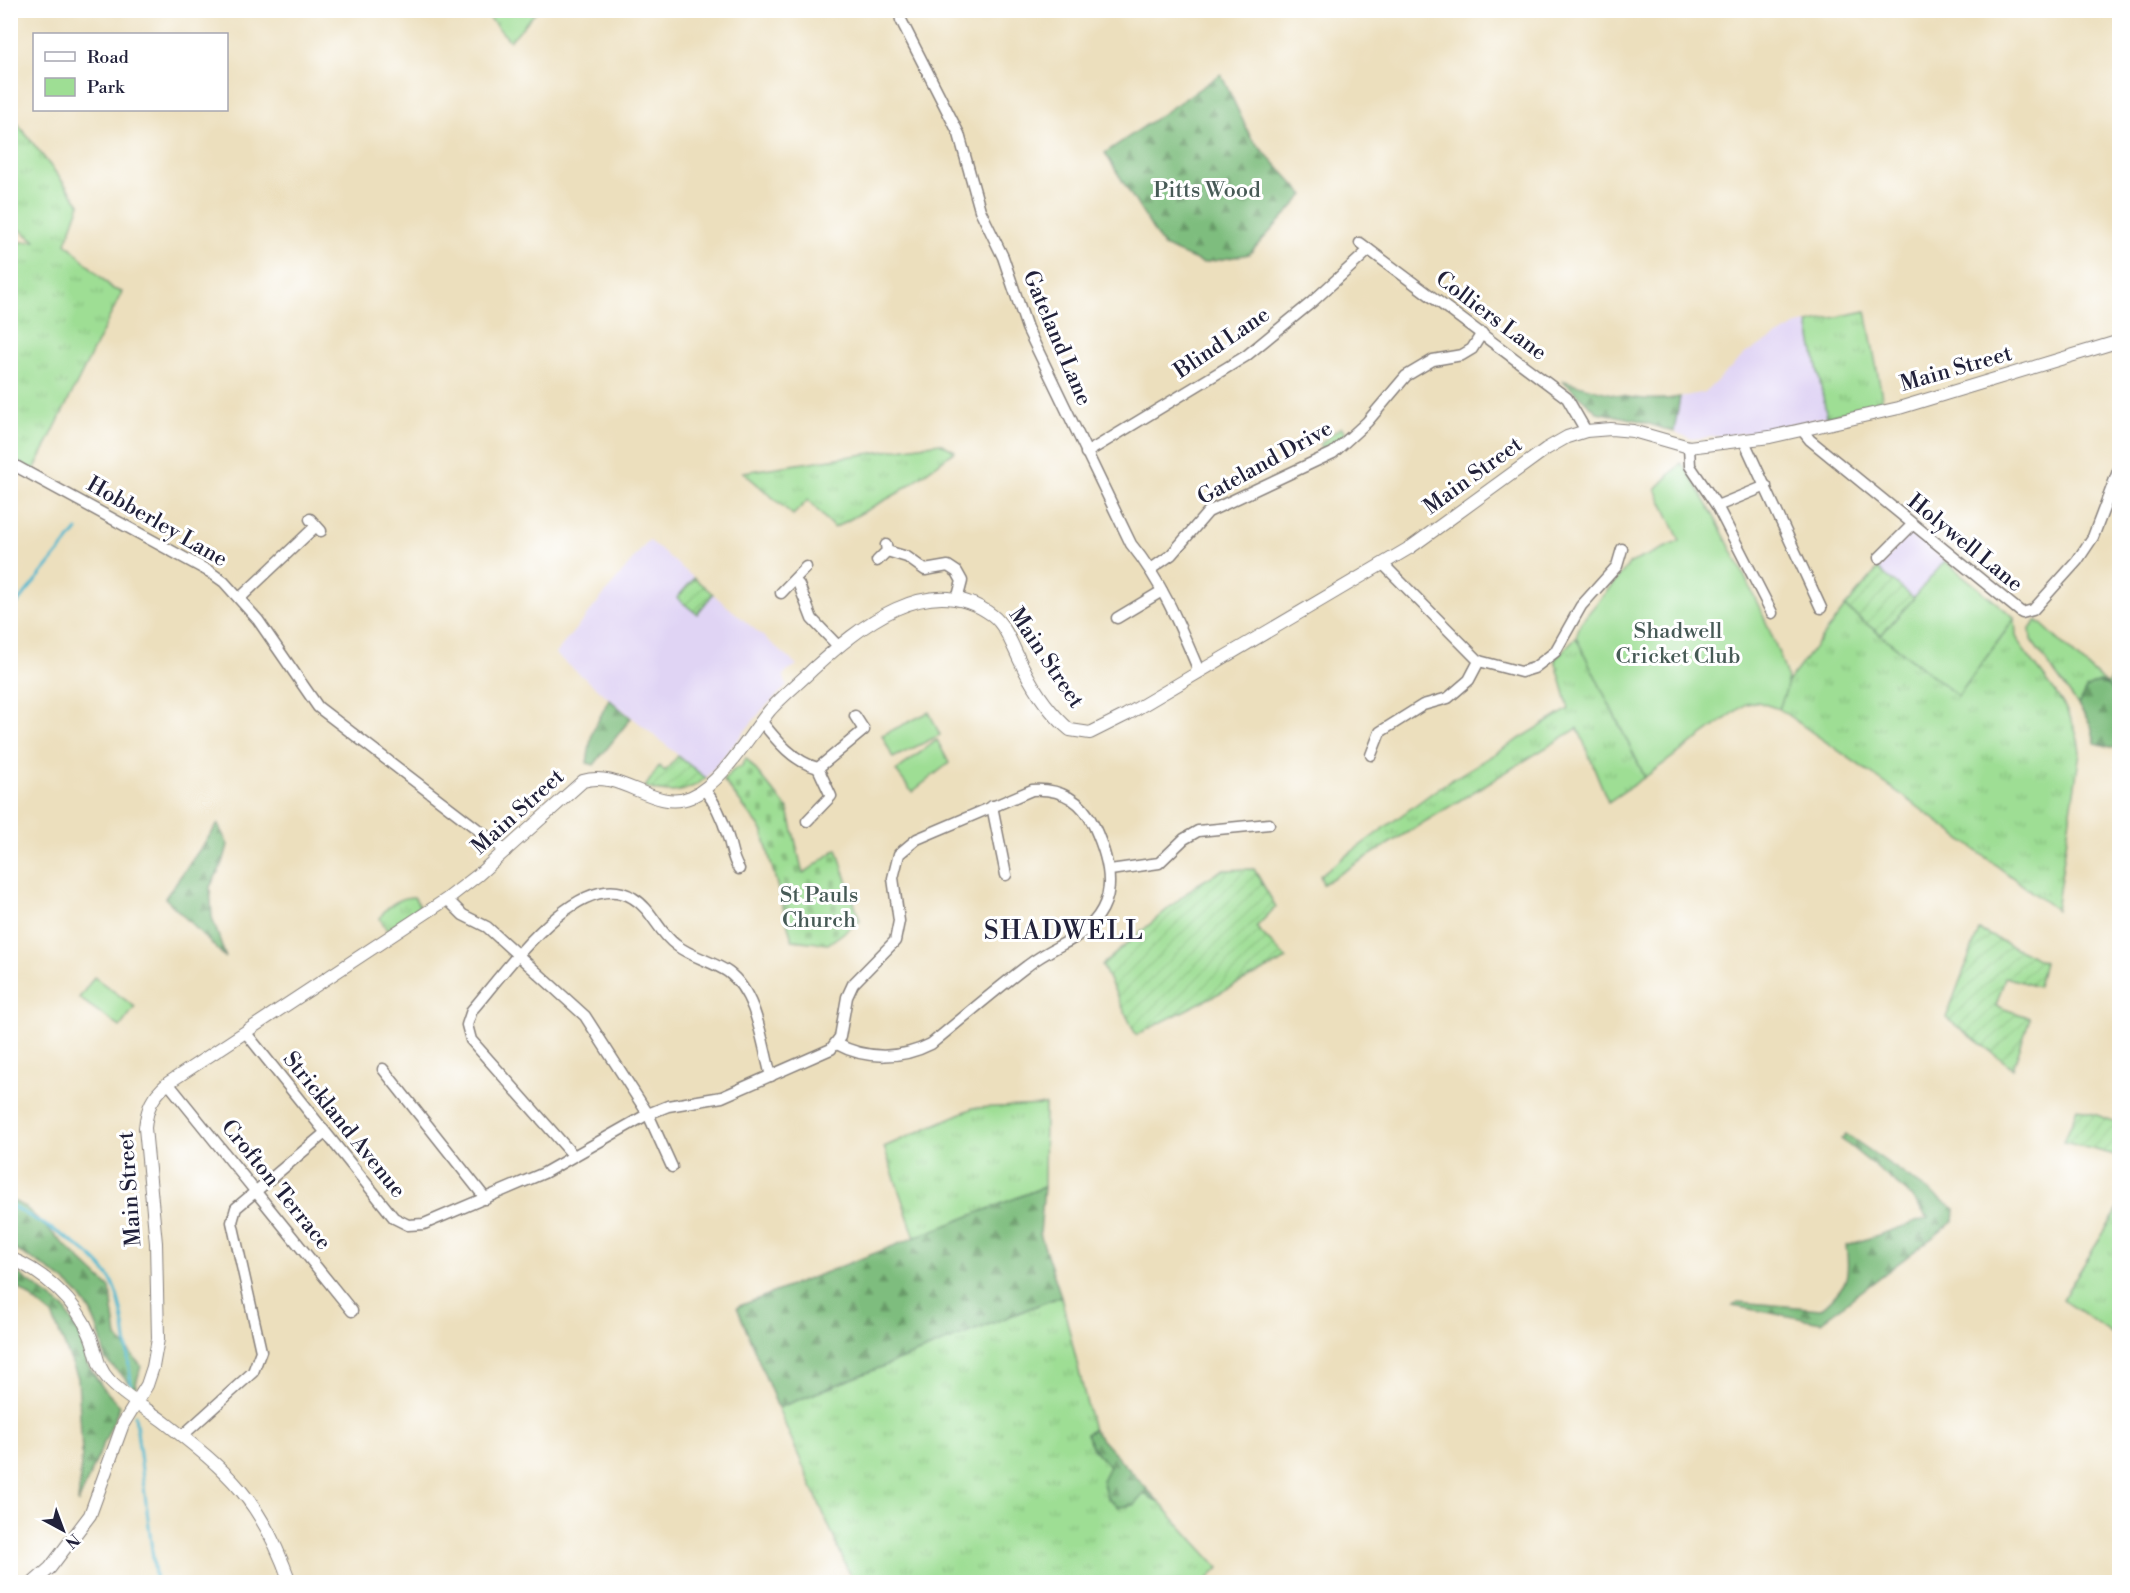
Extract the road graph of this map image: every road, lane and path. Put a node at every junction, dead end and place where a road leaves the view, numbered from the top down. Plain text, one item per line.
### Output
1 (899, 10) edge
2 (1365, 246) joint
3 (1482, 333) junction
4 (2120, 341) edge
5 (1802, 430) junction
6 (1586, 431) junction
7 (1744, 441) junction
8 (1689, 447) junction
9 (1086, 453) junction
10 (10, 463) edge
11 (2120, 465) edge
12 (1766, 486) junction
13 (1717, 506) junction
14 (316, 525) dead end
15 (1912, 525) junction
16 (1622, 549) dead end
17 (1879, 558) dead end
18 (877, 561) dead end
19 (1383, 564) junction
20 (806, 567) dead end
21 (1151, 568) junction
22 (794, 580) junction
23 (1162, 591) junction
24 (781, 593) dead end
25 (240, 598) junction
26 (957, 600) junction
27 (1821, 608) dead end
28 (1772, 613) dead end
29 (1117, 618) dead end
30 (838, 646) junction
31 (1479, 661) junction
32 (1199, 671) junction
33 (855, 716) dead end
34 (762, 722) junction
35 (1371, 755) dead end
36 (818, 768) junction
37 (704, 789) junction
38 (992, 806) junction
39 (807, 821) dead end
40 (1269, 824) dead end
41 (506, 851) junction
42 (739, 869) dead end
43 (1110, 870) junction
44 (1006, 875) dead end
45 (447, 899) junction
46 (520, 955) junction
47 (246, 1033) junction
48 (837, 1044) junction
49 (383, 1069) dead end
50 (771, 1076) junction
51 (168, 1083) junction
52 (648, 1114) junction
53 (325, 1133) junction
54 (573, 1155) junction
55 (672, 1167) dead end
56 (255, 1190) junction
57 (486, 1199) junction
58 (10, 1258) edge
59 (352, 1311) dead end
60 (136, 1401) junction
61 (182, 1436) junction
62 (34, 1582) edge
63 (290, 1582) edge

1 - 9 street, Gateland Lane
2 - 3 street, Colliers Lane
2 - 9 street, Blind Lane
3 - 6 street, Colliers Lane
3 - 21 street, Gateland Drive
4 - 5 street, Main Street
5 - 7 street, Main Street
5 - 15 street, Holywell Lane
6 - 8 street, Main Street
6 - 19 street, Main Street
7 - 8 street, Main Street
7 - 12 street
8 - 13 street
9 - 21 street, Gateland Lane
10 - 25 street, Hobberley Lane
11 - 15 street, Holywell Lane
12 - 13 street
12 - 27 street
13 - 28 street
14 - 25 street
15 - 17 street
16 - 31 street
18 - 26 street
19 - 31 street
19 - 32 street, Main Street
20 - 22 street
21 - 23 street, Gateland Lane
22 - 24 street
22 - 30 street
23 - 29 street
23 - 32 street, Gateland Lane
25 - 41 street, Hobberley Lane
26 - 30 street, Main Street
26 - 32 street, Main Street
30 - 34 street, Main Street
31 - 35 street
33 - 36 street
34 - 36 street
34 - 37 street, Main Street
36 - 39 street
37 - 41 street, Main Street
37 - 42 street
38 - 43 street
38 - 44 street
38 - 48 street
40 - 43 street
41 - 45 street, Main Street
43 - 48 street
45 - 46 street
45 - 47 street, Main Street
46 - 50 street
46 - 52 street
46 - 54 street
47 - 51 street, Main Street
47 - 53 street, Strickland Avenue
48 - 50 street, Strickland Avenue
49 - 57 street
50 - 52 street, Strickland Avenue
51 - 56 street, Crofton Terrace
51 - 60 street, Main Street
52 - 54 street, Strickland Avenue
52 - 55 street
53 - 56 street
53 - 57 street, Strickland Avenue
54 - 57 street, Strickland Avenue
56 - 59 street, Crofton Terrace
56 - 61 street
58 - 60 street
60 - 61 street
60 - 62 street, Main Street
61 - 63 street

